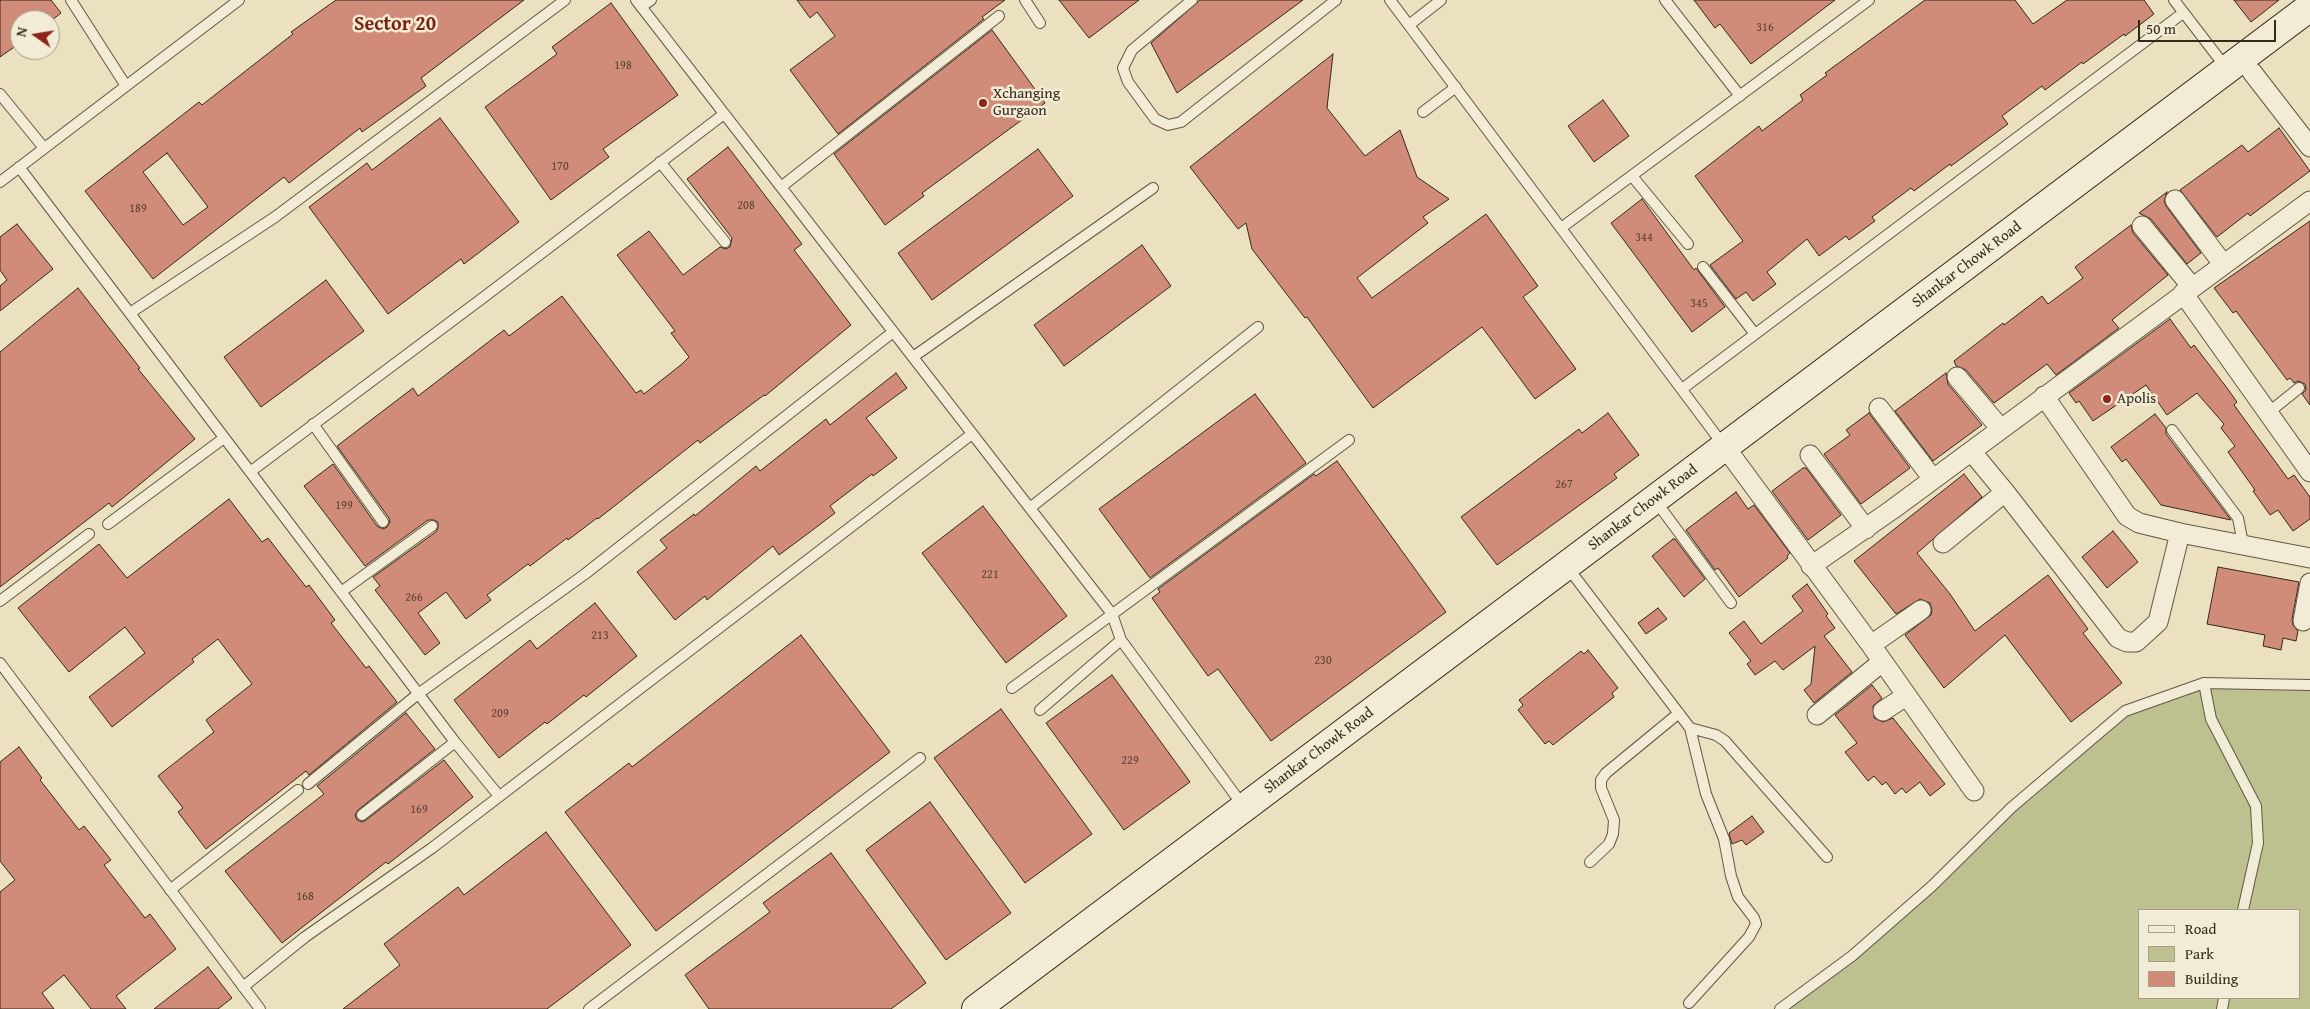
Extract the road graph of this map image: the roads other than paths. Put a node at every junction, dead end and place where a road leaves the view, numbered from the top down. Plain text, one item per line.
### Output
1 (71, 0) edge
2 (239, 0) edge
3 (565, 0) edge
4 (651, 0) edge
5 (1025, 0) edge
6 (1192, 0) edge
7 (1336, 0) edge
8 (1390, 0) edge
9 (1440, 0) edge
10 (1665, 0) edge
11 (1869, 0) edge
12 (2174, 0) edge
13 (638, 4) edge
14 (2310, 7) edge
15 (2184, 13) junction
16 (999, 16) dead end
17 (1040, 23) dead end
18 (1409, 25) junction
19 (2310, 28) edge
20 (2240, 71) junction
21 (126, 86) junction
22 (1456, 87) junction
23 (0, 94) edge
24 (1740, 96) junction
25 (1424, 112) dead end
26 (724, 114) junction
27 (2310, 147) edge
28 (44, 148) junction
29 (660, 162) junction
30 (19, 167) junction
31 (1632, 176) junction
32 (0, 182) edge
33 (781, 187) junction
34 (1153, 188) dead end
35 (2175, 200) dead end
36 (2310, 201) edge
37 (2142, 226) dead end
38 (1561, 228) junction
39 (725, 242) dead end
40 (1688, 244) dead end
41 (2223, 264) junction
42 (1703, 266) dead end
43 (2187, 290) junction
44 (130, 313) junction
45 (1258, 328) dead end
46 (893, 332) junction
47 (1755, 334) junction
48 (913, 357) junction
49 (1956, 377) dead end
50 (2299, 388) dead end
51 (1682, 389) junction
52 (2044, 396) junction
53 (1879, 408) dead end
54 (2268, 413) junction
55 (312, 424) junction
56 (2001, 428) junction
57 (2172, 430) dead end
58 (972, 434) junction
59 (224, 438) junction
60 (1349, 440) dead end
61 (1971, 451) junction
62 (1729, 452) junction
63 (1810, 455) dead end
64 (250, 472) junction
65 (2310, 472) edge
66 (1933, 480) junction
67 (2005, 492) junction
68 (1030, 508) junction
69 (1663, 510) junction
70 (383, 522) dead end
71 (108, 524) dead end
72 (432, 526) dead end
73 (1866, 529) junction
74 (2180, 533) junction
75 (89, 534) dead end
76 (1943, 543) dead end
77 (2243, 544) junction
78 (2310, 558) edge
79 (1811, 566) junction
80 (1576, 577) junction
81 (2310, 583) edge
82 (341, 592) junction
83 (0, 602) edge
84 (1731, 603) dead end
85 (1921, 610) dead end
86 (1112, 614) junction
87 (2303, 621) dead end
88 (1122, 640) junction
89 (1871, 645) junction
90 (1882, 662) junction
91 (0, 663) edge
92 (2204, 683) junction
93 (2310, 685) edge
94 (1012, 688) dead end
95 (418, 694) junction
96 (1906, 696) junction
97 (1040, 710) dead end
98 (1883, 711) dead end
99 (1679, 712) junction
100 (1817, 715) dead end
101 (1690, 728) junction
102 (455, 742) junction
103 (920, 758) dead end
104 (308, 784) dead end
105 (298, 790) dead end
106 (1974, 791) dead end
107 (499, 796) junction
108 (1244, 807) junction
109 (362, 815) dead end
110 (1827, 857) dead end
111 (1590, 862) dead end
112 (170, 890) junction
113 (2243, 909) edge
114 (243, 988) junction
115 (1689, 1003) dead end
116 (260, 1009) edge
117 (589, 1009) edge
118 (976, 1009) edge
119 (1007, 1009) edge
120 (1780, 1009) edge

1 - 21 lane
2 - 21 lane
3 - 44 lane
4 - 13 lane
5 - 17 lane
6 - 7 lane
8 - 18 lane
9 - 18 lane
10 - 24 lane
11 - 24 lane
12 - 15 lane
13 - 26 lane
14 - 20 main road, Shankar Chowk Road
15 - 20 lane
15 - 47 lane
16 - 33 lane
18 - 22 lane
19 - 20 main road, Shankar Chowk Road
20 - 27 street
20 - 62 main road, Shankar Chowk Road
21 - 28 lane
22 - 25 lane
22 - 38 lane
23 - 28 lane
24 - 31 lane
26 - 29 lane
26 - 33 lane
28 - 30 lane
29 - 39 lane
29 - 55 lane
30 - 32 lane
30 - 44 lane
31 - 38 lane
31 - 40 lane
33 - 46 lane
34 - 48 lane
35 - 41 street
36 - 41 street
37 - 43 street
38 - 51 lane
41 - 43 street
42 - 47 lane
43 - 52 street
43 - 54 street
44 - 59 lane
45 - 68 lane
46 - 48 lane
46 - 95 lane
47 - 51 lane
48 - 58 lane
49 - 56 street
50 - 54 lane
51 - 62 lane
52 - 56 street
52 - 74 street
53 - 66 street
54 - 65 street
55 - 64 lane
55 - 70 lane
56 - 61 street
57 - 77 lane
58 - 68 lane
58 - 107 lane
59 - 64 lane
59 - 71 lane
60 - 86 lane
61 - 66 street
61 - 67 street
62 - 69 main road, Shankar Chowk Road
62 - 79 street
62 - 108 main road, Shankar Chowk Road
63 - 73 street
64 - 82 lane
66 - 73 street
67 - 74 street
67 - 76 street
68 - 86 lane
69 - 80 main road, Shankar Chowk Road
69 - 84 lane
72 - 82 lane
73 - 79 street
74 - 77 street
75 - 83 lane
77 - 78 street
79 - 89 street
80 - 99 lane
80 - 119 main road, Shankar Chowk Road
81 - 87 street
82 - 95 lane
85 - 89 street
86 - 88 lane
86 - 94 lane
88 - 97 lane
88 - 108 lane
89 - 90 street
90 - 96 street
90 - 100 street
91 - 112 lane
92 - 93 lane
92 - 113 lane
92 - 120 lane
95 - 102 lane
95 - 104 lane
96 - 98 street
96 - 106 street
99 - 101 lane
99 - 111 lane
101 - 110 lane
101 - 115 lane
102 - 107 lane
102 - 109 lane
103 - 117 lane
105 - 112 lane
107 - 114 lane
108 - 118 main road, Shankar Chowk Road
112 - 114 lane
114 - 116 lane

